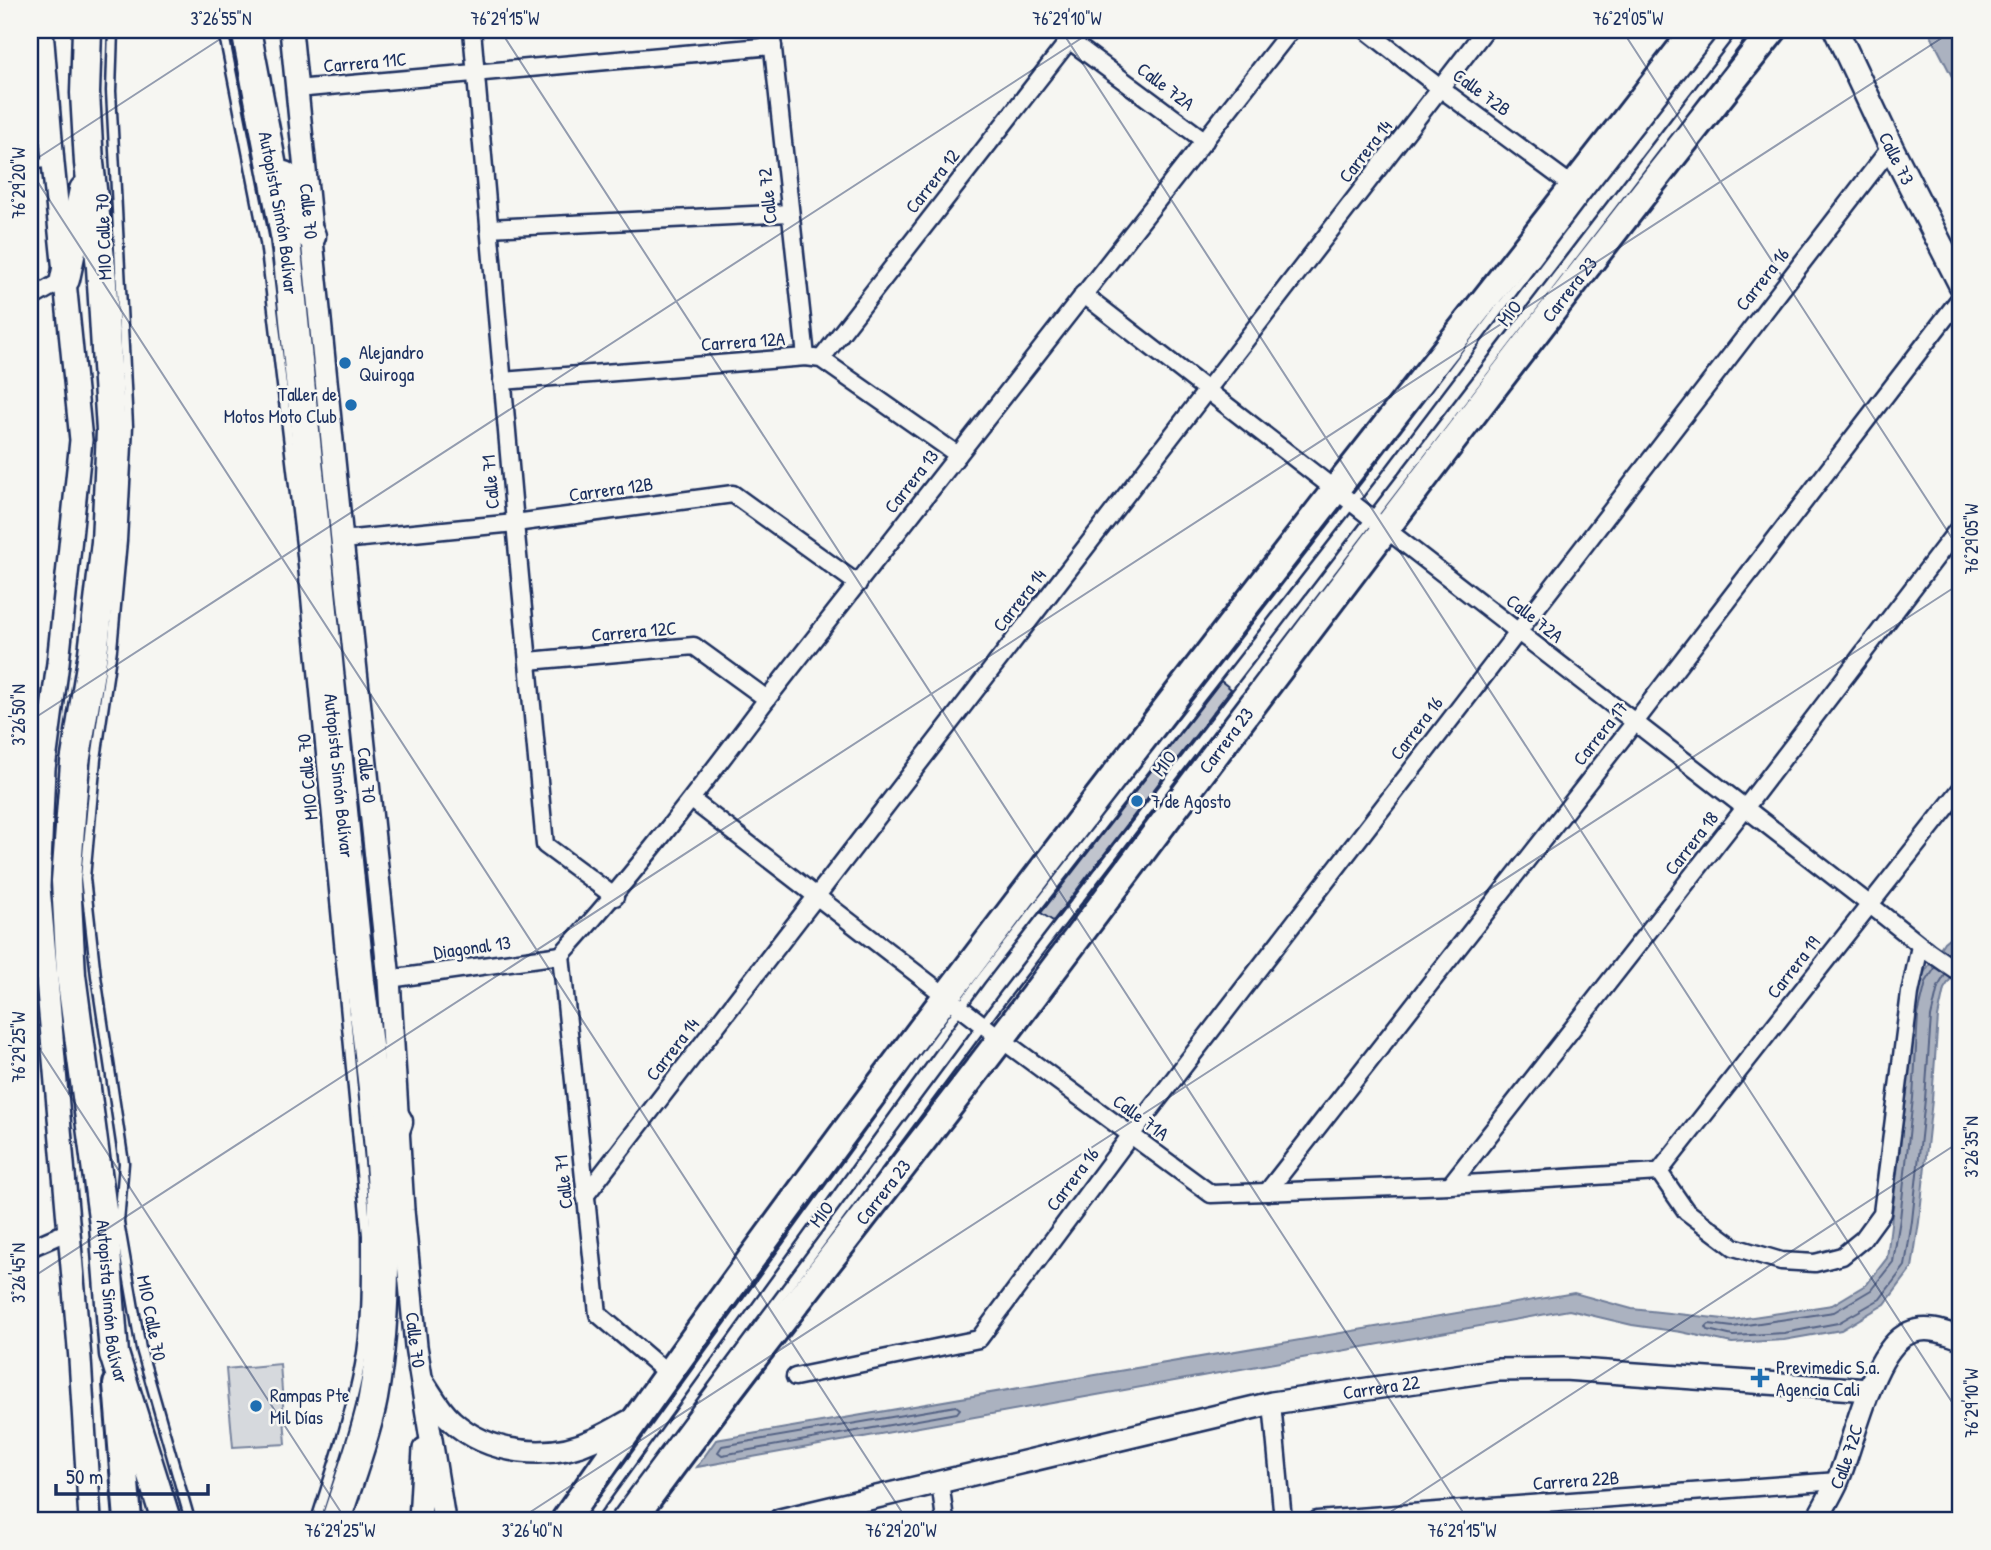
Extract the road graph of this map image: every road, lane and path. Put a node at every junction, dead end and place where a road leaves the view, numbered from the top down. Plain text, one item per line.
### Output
1 (42, 30) edge
2 (87, 30) edge
3 (113, 30) edge
4 (223, 30) edge
5 (246, 30) edge
6 (291, 30) edge
7 (472, 30) edge
8 (1291, 30) edge
9 (1366, 30) edge
10 (1485, 30) edge
11 (1695, 30) edge
12 (1715, 30) edge
13 (1746, 30) edge
14 (1773, 30) edge
15 (1836, 30) edge
16 (1850, 30) edge
17 (1073, 35) edge
18 (772, 38) edge
19 (1851, 59) junction
20 (477, 73) junction
21 (1440, 88) junction
22 (296, 89) junction
23 (264, 128) junction
24 (1205, 141) junction
25 (1891, 147) junction
26 (52, 163) junction
27 (89, 163) junction
28 (30, 164) edge
29 (1574, 187) junction
30 (790, 213) junction
31 (489, 228) junction
32 (311, 236) junction
33 (65, 279) junction
34 (1961, 285) edge
35 (1083, 294) junction
36 (1961, 296) edge
37 (30, 299) edge
38 (813, 358) junction
39 (502, 381) junction
40 (1207, 391) junction
41 (958, 455) junction
42 (1343, 496) junction
43 (514, 523) junction
44 (1379, 524) junction
45 (1961, 525) edge
46 (342, 540) junction
47 (858, 584) junction
48 (1517, 631) junction
49 (529, 662) junction
50 (767, 699) junction
51 (1635, 722) junction
52 (1961, 789) edge
53 (692, 800) junction
54 (1745, 808) junction
55 (615, 897) junction
56 (816, 897) junction
57 (1869, 904) junction
58 (1924, 948) junction
59 (561, 955) junction
60 (1961, 974) edge
61 (389, 979) junction
62 (954, 1002) junction
63 (992, 1032) junction
64 (373, 1079) junction
65 (398, 1122) junction
66 (1130, 1136) junction
67 (1659, 1172) junction
68 (379, 1175) junction
69 (1450, 1185) junction
70 (1267, 1192) junction
71 (585, 1196) junction
72 (104, 1225) junction
73 (69, 1231) junction
74 (30, 1248) edge
75 (1961, 1338) edge
76 (114, 1354) junction
77 (370, 1361) junction
78 (667, 1373) junction
79 (795, 1377) dead end
80 (419, 1378) junction
81 (1869, 1390) junction
82 (1272, 1403) junction
83 (426, 1416) junction
84 (638, 1416) junction
85 (153, 1439) junction
86 (940, 1481) junction
87 (1838, 1481) junction
88 (90, 1520) edge
89 (128, 1520) edge
90 (166, 1520) edge
91 (190, 1520) edge
92 (316, 1520) edge
93 (337, 1520) edge
94 (420, 1520) edge
95 (444, 1520) edge
96 (565, 1520) edge
97 (589, 1520) edge
98 (614, 1520) edge
99 (632, 1520) edge
100 (780, 1520) edge
101 (945, 1520) edge
102 (1283, 1520) edge
103 (1317, 1520) edge
104 (1816, 1520) edge

1 - 26 street
2 - 27 highway, Autopista Simón Bolívar
3 - 85 lane, MIO Calle 70
4 - 77 lane, MIO Calle 70
5 - 23 highway, Autopista Simón Bolívar
6 - 22 street, Calle 70
7 - 20 street, Calle 71
8 - 24 street, Carrera 13
9 - 21 street, Calle 72B
10 - 21 street, Carrera 14
11 - 29 main road
12 - 42 lane, MIO
13 - 44 lane, MIO
14 - 44 main road, Carrera 23
15 - 19 main road, Calle 73
16 - 19 main road
17 - 24 street, Calle 72A
17 - 38 street, Carrera 12
18 - 20 street, Carrera 11C
18 - 30 street, Calle 72
19 - 25 main road, Calle 73
20 - 22 street, Carrera 11C
20 - 31 street, Calle 71
21 - 29 street, Calle 72B
21 - 40 street, Carrera 14
22 - 32 street, Calle 70
23 - 32 highway
23 - 64 highway, Autopista Simón Bolívar
24 - 35 street, Carrera 13
25 - 34 main road, Calle 73
25 - 48 street, Carrera 16
26 - 28 lane
26 - 33 street
27 - 33 highway
27 - 72 highway, Autopista Simón Bolívar
29 - 42 main road
30 - 31 street
30 - 38 street, Calle 72
31 - 39 street, Calle 71
32 - 46 street, Calle 70
33 - 37 street
33 - 73 street
35 - 40 street, Calle 72A
35 - 41 street, Carrera 13
36 - 51 street, Carrera 17
38 - 39 street, Carrera 12A
38 - 41 street
39 - 43 street, Calle 71
40 - 42 street, Calle 72A
40 - 56 street, Carrera 14
41 - 47 street, Carrera 13
42 - 44 street, Calle 72A
42 - 62 main road
43 - 46 street, Carrera 12B
43 - 47 street, Carrera 12B
43 - 49 street, Calle 71
44 - 48 street, Calle 72A
44 - 63 main road, Carrera 23
45 - 54 street, Carrera 18
46 - 61 street, Calle 70
47 - 50 street, Carrera 13
48 - 51 street, Calle 72A
48 - 66 street, Carrera 16
49 - 50 street, Carrera 12C
49 - 55 street, Calle 71
50 - 53 street, Carrera 13
51 - 54 street, Calle 72A
51 - 70 street, Carrera 17
52 - 57 street, Carrera 19
53 - 55 street, Carrera 13
53 - 56 street, Calle 71A
54 - 57 street, Calle 72A
54 - 69 street, Carrera 18
55 - 59 street, Carrera 13
56 - 62 street, Calle 71A
56 - 71 street, Carrera 14
57 - 58 street, Calle 72A
57 - 67 street, Carrera 19
58 - 60 street, Calle 72A
58 - 67 street
59 - 61 street, Diagonal 13
59 - 71 street, Calle 71
61 - 65 street, Calle 70
62 - 63 street, Calle 71A
62 - 78 main road
62 - 97 lane, MIO
63 - 66 street, Calle 71A
63 - 98 lane, MIO
63 - 99 main road, Carrera 23
64 - 65 highway
64 - 68 highway, Autopista Simón Bolívar
65 - 68 highway
65 - 80 street, Calle 70
66 - 70 street, Calle 71A
66 - 79 street, Carrera 16
67 - 69 street, Calle 71A
68 - 77 highway, Autopista Simón Bolívar
69 - 70 street, Calle 71A
71 - 78 street, Calle 71
72 - 73 street
72 - 76 highway, Autopista Simón Bolívar
73 - 74 street
73 - 88 street
75 - 81 street
76 - 85 highway, Autopista Simón Bolívar
76 - 89 main road
77 - 92 lane, MIO Calle 70
77 - 93 highway, Autopista Simón Bolívar
78 - 84 main road
80 - 83 street, Calle 70
80 - 84 street
81 - 82 street, Carrera 22
81 - 87 street, Calle 72C
82 - 86 street, Carrera 22
82 - 102 street
83 - 94 street
83 - 95 street, Calle 70
84 - 96 main road
85 - 90 highway, Autopista Simón Bolívar
85 - 91 lane, MIO Calle 70
86 - 100 street, Carrera 22
86 - 101 street
87 - 103 street, Carrera 22B
87 - 104 street, Calle 72C

